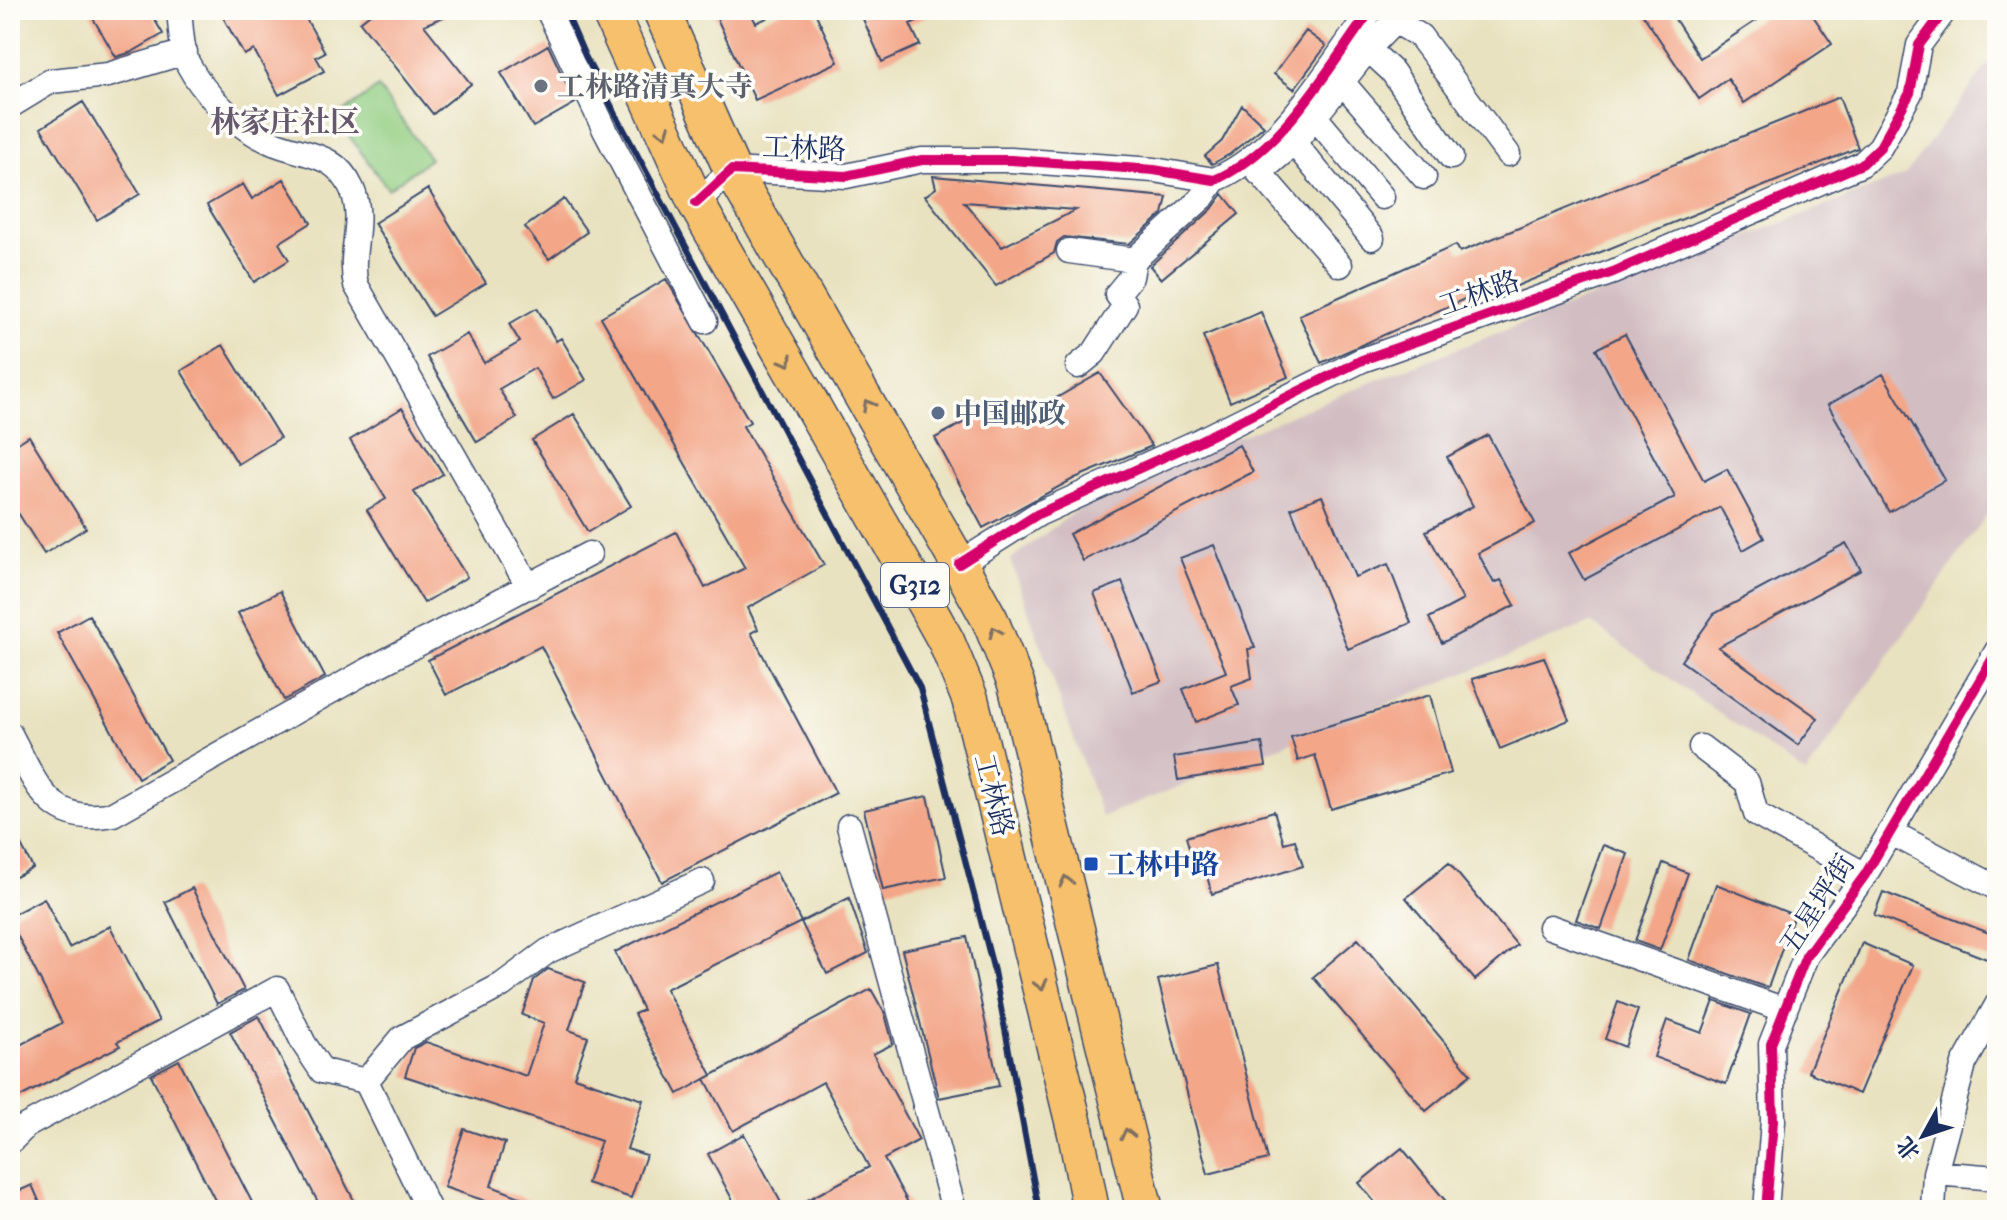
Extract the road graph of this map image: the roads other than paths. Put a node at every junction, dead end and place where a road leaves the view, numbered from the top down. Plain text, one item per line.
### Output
1 (179, 10) edge
2 (548, 10) edge
3 (609, 10) edge
4 (661, 10) edge
5 (1371, 10) edge
6 (1945, 10) edge
7 (1368, 49) junction
8 (185, 52) junction
9 (1342, 82) junction
10 (10, 106) edge
11 (1315, 117) junction
12 (1294, 143) junction
13 (1508, 154) dead end
14 (1451, 157) dead end
15 (732, 170) junction
16 (1260, 173) junction
17 (1223, 176) junction
18 (1424, 177) dead end
19 (1382, 197) dead end
20 (696, 203) junction
21 (1372, 238) dead end
22 (1069, 251) dead end
23 (1134, 260) junction
24 (1340, 265) dead end
25 (705, 321) dead end
26 (1078, 366) dead end
27 (589, 554) dead end
28 (959, 564) junction
29 (529, 587) junction
30 (1997, 651) edge
31 (10, 734) edge
32 (1701, 747) dead end
33 (849, 826) dead end
34 (1890, 832) junction
35 (1865, 875) junction
36 (702, 881) dead end
37 (1997, 888) edge
38 (1550, 927) dead end
39 (1785, 1010) junction
40 (1995, 1014) edge
41 (366, 1081) junction
42 (10, 1142) edge
43 (1935, 1173) junction
44 (1997, 1178) edge
45 (429, 1210) edge
46 (954, 1210) edge
47 (1091, 1210) edge
48 (1145, 1210) edge
49 (1766, 1210) edge
50 (1933, 1210) edge

1 - 8 street
2 - 25 street
3 -> 20 highway, 工林路 / G312
4 - 15 highway, 工林路 / G312
5 - 17 street
6 - 28 street, 工林路
7 - 9 street
7 - 13 street
7 - 14 street
8 - 10 street
8 - 29 street
9 - 11 street
9 - 18 street
11 - 12 street
11 - 19 street
12 - 16 street
12 - 21 street
15 - 17 street, 工林路
15 - 20 street, 工林路
28 -> 15 highway, 工林路 / G312
16 - 17 street, 工林路
16 - 24 street
17 - 23 street
20 -> 47 highway, 工林路 / G312
22 - 23 street
23 - 26 street
27 - 29 street
48 -> 28 highway, 工林路 / G312
29 - 31 street
30 - 34 street, 五星坪街
32 - 35 street
33 - 46 street
34 - 35 street, 五星坪街
34 - 37 street
35 - 39 street, 五星坪街
36 - 41 street
38 - 39 street
39 - 49 street, 五星坪街
40 - 43 street
41 - 42 street
41 - 45 street
43 - 44 street
43 - 50 street

